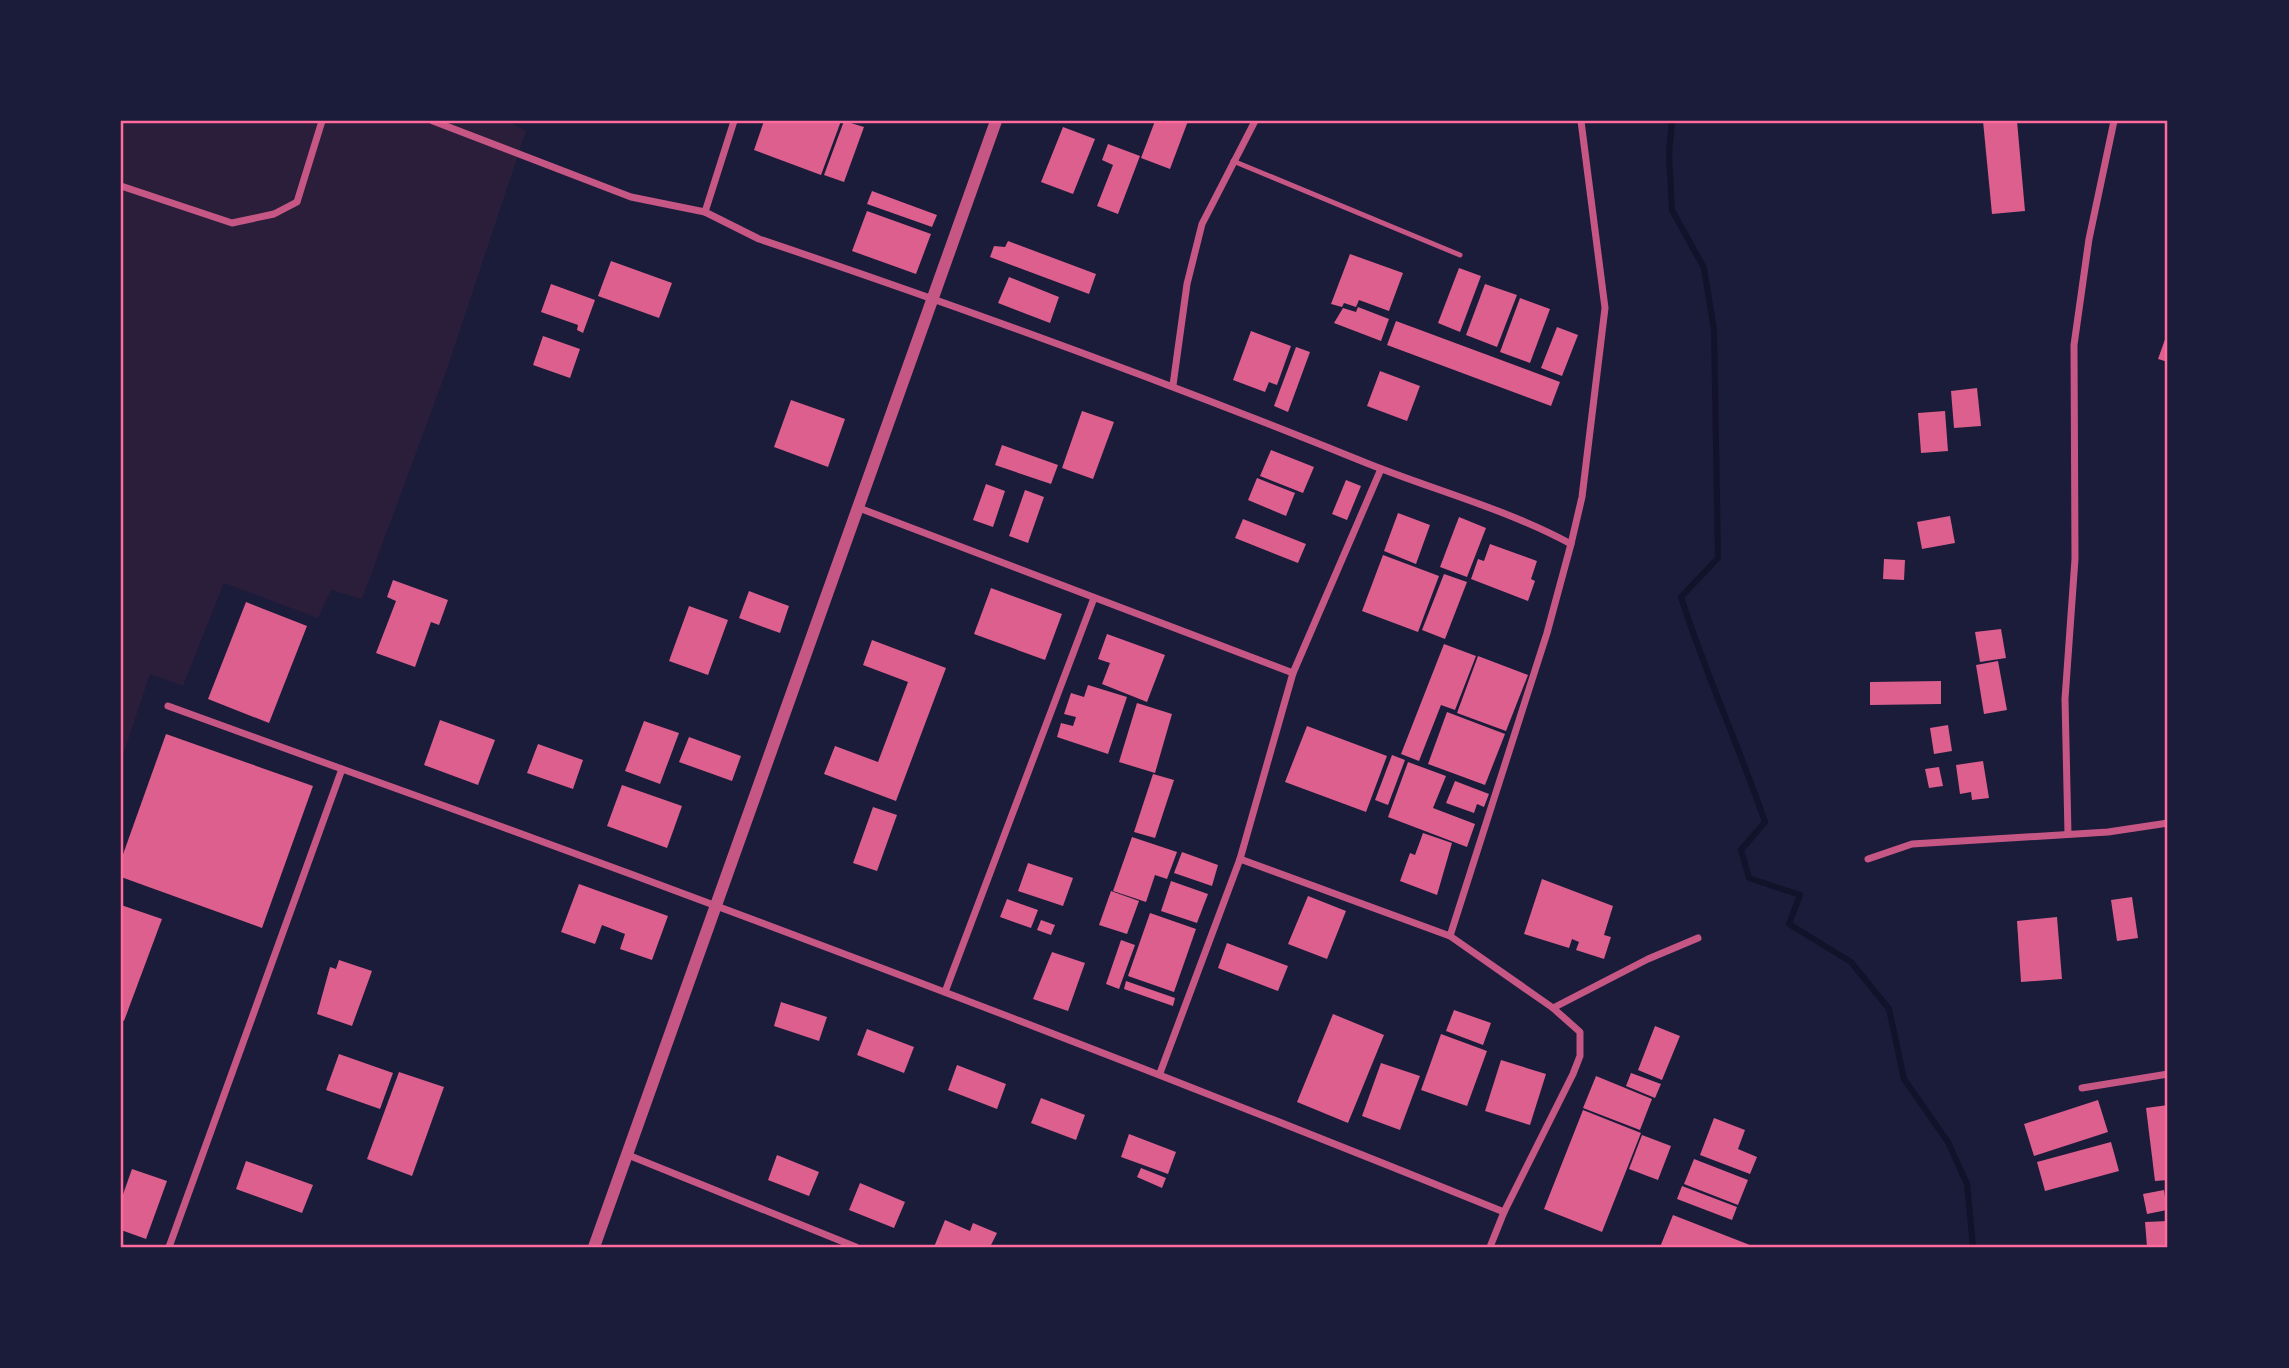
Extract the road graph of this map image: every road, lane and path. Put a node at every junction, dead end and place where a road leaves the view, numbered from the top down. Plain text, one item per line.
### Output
1 (321, 121) edge
2 (433, 121) edge
3 (734, 121) edge
4 (996, 121) edge
5 (1255, 121) edge
6 (1581, 121) edge
7 (2114, 121) edge
8 (1232, 161) junction
9 (121, 186) edge
10 (705, 212) junction
11 (1460, 255) dead end
12 (934, 298) junction
13 (1173, 385) junction
14 (1381, 469) junction
15 (859, 508) junction
16 (1571, 544) junction
17 (1094, 598) junction
18 (1293, 673) junction
19 (168, 706) dead end
20 (342, 769) junction
21 (2168, 822) edge
22 (2068, 834) junction
23 (1240, 859) junction
24 (1868, 859) dead end
25 (716, 904) junction
26 (1450, 936) junction
27 (1698, 938) dead end
28 (946, 992) junction
29 (1553, 1007) junction
30 (1160, 1073) junction
31 (2168, 1074) edge
32 (2082, 1088) dead end
33 (628, 1155) junction
34 (1504, 1212) junction
35 (169, 1247) edge
36 (594, 1247) edge
37 (856, 1247) edge
38 (1490, 1247) edge

1 - 9 street
2 - 10 street
3 - 10 street
4 - 12 street
5 - 8 street
6 - 16 street
7 - 22 street
8 - 11 lane
8 - 13 street
10 - 12 street
12 - 13 street
12 - 15 street
13 - 14 street
14 - 16 street
14 - 18 street
15 - 17 street
15 - 25 street
16 - 26 street
17 - 18 street
17 - 28 street
18 - 23 street
19 - 20 street
20 - 25 street
20 - 35 street
21 - 22 street
22 - 24 street
23 - 26 street
23 - 30 street
25 - 28 street
25 - 33 street
26 - 29 street
27 - 29 street
28 - 30 street
29 - 34 street
30 - 34 street
31 - 32 street
33 - 36 street
33 - 37 street
34 - 38 street

